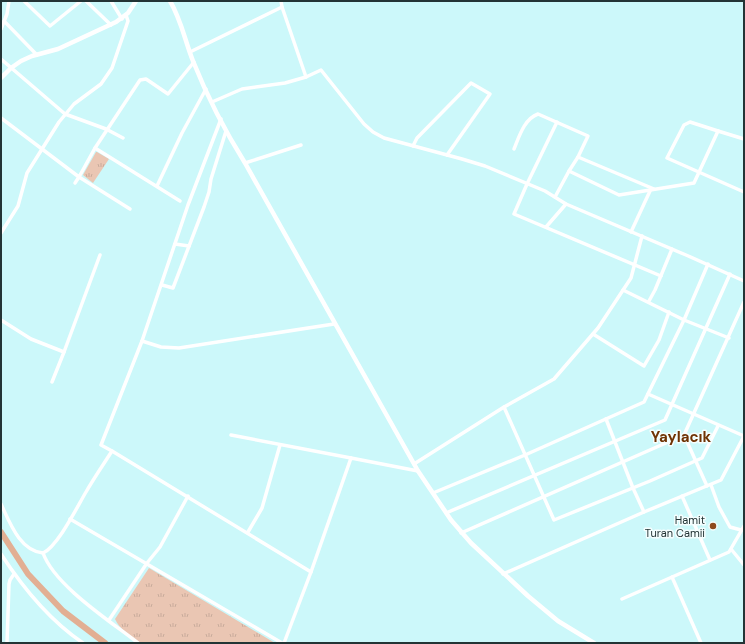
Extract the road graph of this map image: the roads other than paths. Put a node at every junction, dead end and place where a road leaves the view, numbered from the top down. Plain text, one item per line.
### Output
1 (9, 1) edge
2 (24, 1) edge
3 (81, 1) edge
4 (86, 1) edge
5 (111, 1) edge
6 (136, 1) edge
7 (170, 1) edge
8 (281, 1) edge
9 (282, 7) junction
10 (126, 15) junction
11 (122, 19) junction
12 (4, 21) junction
13 (111, 25) junction
14 (1, 29) edge
15 (190, 52) junction
16 (37, 55) junction
17 (1, 59) edge
18 (194, 62) junction
19 (11, 68) junction
20 (306, 77) junction
21 (1, 78) edge
22 (206, 89) junction
23 (212, 102) junction
24 (65, 114) junction
25 (1, 118) edge
26 (220, 119) junction
27 (557, 122) junction
28 (106, 129) junction
29 (226, 131) junction
30 (718, 131) junction
31 (123, 138) dead end
32 (744, 139) edge
33 (301, 145) dead end
34 (413, 146) junction
35 (42, 148) junction
36 (95, 148) junction
37 (514, 150) dead end
38 (447, 155) junction
39 (578, 157) junction
40 (244, 163) junction
41 (569, 171) junction
42 (699, 172) junction
43 (79, 177) junction
44 (75, 184) dead end
45 (527, 184) junction
46 (157, 186) junction
47 (656, 190) junction
48 (650, 191) junction
49 (744, 192) edge
50 (556, 198) junction
51 (180, 201) dead end
52 (566, 204) junction
53 (130, 208) dead end
54 (546, 228) junction
55 (631, 232) junction
56 (1, 233) edge
57 (642, 236) junction
58 (175, 244) junction
59 (189, 246) junction
60 (672, 249) junction
61 (100, 255) dead end
62 (708, 264) junction
63 (634, 266) junction
64 (730, 274) junction
65 (661, 276) junction
66 (744, 281) edge
67 (162, 285) junction
68 (623, 290) junction
69 (649, 301) junction
70 (744, 302) edge
71 (669, 312) junction
72 (1, 320) edge
73 (684, 320) junction
74 (334, 324) junction
75 (706, 328) junction
76 (593, 334) junction
77 (729, 338) junction
78 (142, 341) junction
79 (64, 352) junction
80 (52, 382) dead end
81 (648, 394) junction
82 (672, 404) junction
83 (504, 406) junction
84 (694, 414) junction
85 (606, 419) junction
86 (718, 426) junction
87 (231, 435) dead end
88 (684, 435) junction
89 (744, 436) edge
90 (615, 441) junction
91 (280, 445) junction
92 (112, 451) junction
93 (525, 455) junction
94 (351, 458) junction
95 (696, 461) junction
96 (623, 462) junction
97 (414, 464) junction
98 (418, 471) junction
99 (535, 476) junction
100 (709, 485) junction
101 (634, 488) junction
102 (432, 493) junction
103 (188, 496) junction
104 (682, 496) junction
105 (544, 497) junction
106 (1, 504) edge
107 (644, 512) junction
108 (446, 513) junction
109 (70, 519) junction
110 (744, 526) edge
111 (741, 530) junction
112 (248, 532) junction
113 (461, 533) junction
114 (730, 549) junction
115 (44, 553) junction
116 (1, 554) edge
117 (710, 560) junction
118 (147, 563) junction
119 (744, 565) edge
120 (311, 572) junction
121 (14, 574) junction
122 (503, 574) junction
123 (672, 577) junction
124 (622, 599) dead end
125 (109, 620) junction
126 (7, 643) edge
127 (83, 643) edge
128 (138, 643) edge
129 (283, 643) edge
130 (594, 643) edge
131 (701, 643) edge

1 - 12 street
2 - 3 street
4 - 13 street
5 - 11 street
6 - 10 main road
7 - 15 main road
8 - 9 street
9 - 15 street
9 - 20 street
10 - 11 main road
10 - 24 street
11 - 13 main road
12 - 14 street
12 - 16 street
13 - 16 main road
15 - 18 main road
16 - 19 main road
17 - 19 street
18 - 22 main road
18 - 28 street
19 - 21 main road
19 - 24 street
20 - 23 street
20 - 34 street
22 - 23 main road
22 - 46 street
23 - 26 main road
24 - 28 street
24 - 35 street
25 - 35 street
26 - 29 main road
26 - 58 street
27 - 37 street
27 - 39 street
27 - 45 street
28 - 31 street
28 - 36 street
29 - 40 main road
29 - 59 street
30 - 32 street
30 - 42 street
30 - 42 street
33 - 40 street
34 - 38 street
34 - 38 street
35 - 43 street
35 - 56 street
36 - 43 street
36 - 46 street
38 - 45 street
39 - 41 street
39 - 47 street
40 - 74 main road
41 - 48 street
41 - 50 street
42 - 47 street
42 - 49 street
43 - 44 street
43 - 53 street
45 - 50 street
45 - 54 street
46 - 51 street
47 - 48 street
48 - 55 street
50 - 52 street
52 - 54 street
52 - 55 street
54 - 63 street
55 - 57 street
57 - 60 street
57 - 63 street
58 - 59 street
58 - 67 street
59 - 67 street
60 - 62 street
60 - 65 street
61 - 79 street
62 - 64 street
62 - 73 street
63 - 65 street
63 - 68 street
64 - 66 street
64 - 75 street
65 - 69 street
67 - 78 street
68 - 69 street
68 - 76 street
69 - 71 street
70 - 77 street
71 - 73 street
71 - 76 street
72 - 79 street
73 - 75 street
73 - 81 street
74 - 78 street
74 - 97 main road
75 - 77 street
75 - 82 street
76 - 83 street
77 - 84 street
78 - 92 street
79 - 80 street
81 - 82 street
81 - 85 street
82 - 84 street
82 - 90 street
83 - 93 street
83 - 97 street
84 - 86 street
84 - 88 street
85 - 90 street
85 - 93 street
86 - 89 street
86 - 95 street
87 - 91 street
88 - 95 street
88 - 96 street
89 - 100 street
90 - 96 street
90 - 99 street
91 - 94 street
91 - 112 street
92 - 103 street
92 - 109 street
93 - 99 street
93 - 102 street
94 - 98 street
94 - 120 street
95 - 100 street
95 - 101 street
96 - 101 street
96 - 105 street
97 - 98 main road
98 - 102 main road
99 - 105 street
99 - 108 street
100 - 104 street
100 - 111 street
101 - 105 street
101 - 107 street
102 - 108 main road
103 - 112 street
103 - 118 street
104 - 107 street
104 - 117 street
105 - 113 street
106 - 115 street
107 - 122 street
108 - 113 main road
109 - 115 street
109 - 118 street
110 - 111 street
111 - 114 street
112 - 120 street
113 - 122 main road
114 - 117 street
114 - 119 street
115 - 125 street
116 - 121 street
117 - 123 street
118 - 125 street
118 - 129 street
120 - 129 street
121 - 126 street
121 - 127 street
122 - 130 main road
123 - 124 street
123 - 131 street
125 - 128 street

